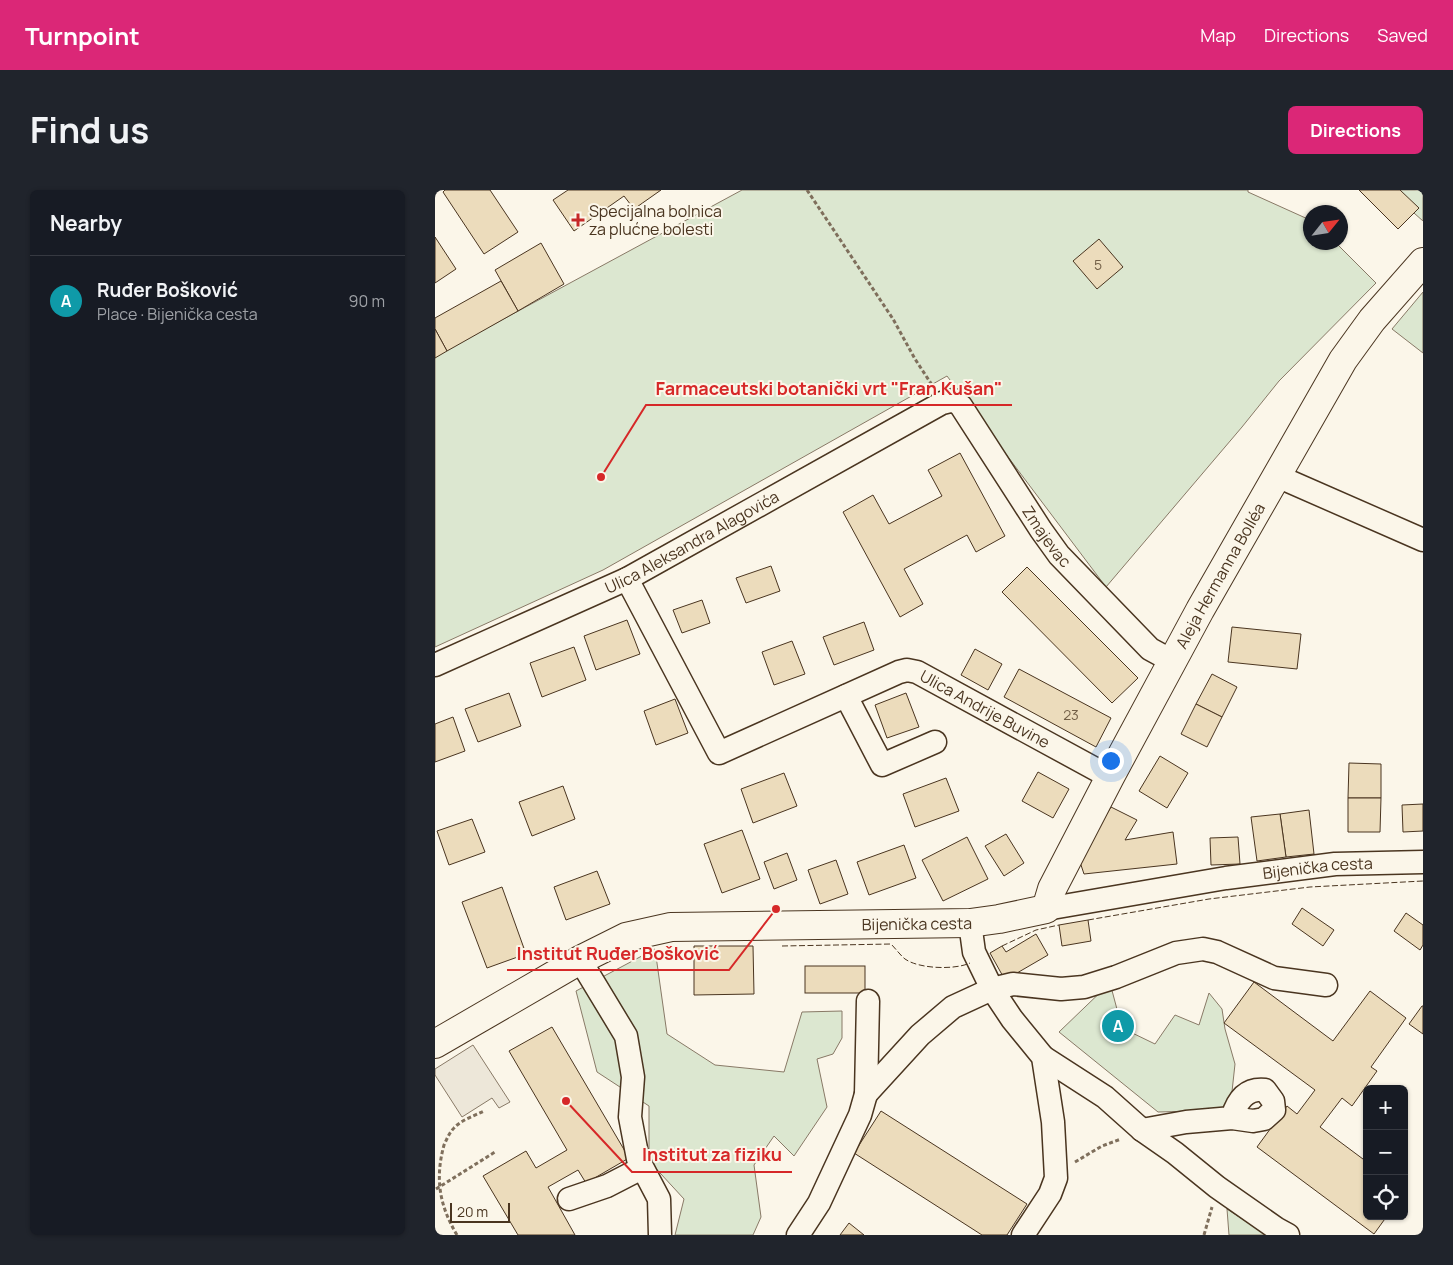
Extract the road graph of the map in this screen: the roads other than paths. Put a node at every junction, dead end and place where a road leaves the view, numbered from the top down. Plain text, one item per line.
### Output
1 (1423, 262) edge
2 (939, 398) joint
3 (1277, 476) junction
4 (1423, 540) edge
5 (627, 579) junction
6 (1172, 661) junction
7 (435, 665) edge
8 (845, 696) junction
9 (935, 742) dead end
10 (1110, 777) junction
11 (1423, 862) edge
12 (1046, 909) junction
13 (970, 923) junction
14 (580, 960) junction
15 (1326, 986) dead end
16 (993, 988) junction
17 (868, 1001) dead end
18 (435, 1044) edge
19 (1043, 1057) junction
20 (867, 1094) junction
21 (1232, 1118) dead end
22 (1142, 1130) junction
23 (642, 1168) junction
24 (569, 1198) dead end
25 (660, 1235) edge
26 (798, 1235) edge
27 (1023, 1235) edge
28 (1288, 1235) edge

1 - 3 main road, Aleja Hermanna Bolléa
2 - 5 street, Ulica Aleksandra Alagovića
2 - 6 street, Zmajevac
3 - 4 street
3 - 6 main road, Aleja Hermanna Bolléa
5 - 7 street, Ulica Aleksandra Alagovića
5 - 8 street, Ulica Andrije Buvine
6 - 10 main road, Aleja Hermanna Bolléa
8 - 9 street
8 - 10 street, Ulica Andrije Buvine
10 - 12 main road, Aleja Hermanna Bolléa
11 - 12 street, Bijenička cesta
12 - 13 main road, Bijenička cesta
13 - 14 main road, Bijenička cesta
13 - 16 street
14 - 18 main road, Bijenička cesta
14 - 23 street
15 - 16 street
16 - 19 street
16 - 20 street
17 - 20 street
19 - 22 street
19 - 27 street
20 - 26 street
21 - 22 street
22 - 28 street
23 - 24 street
23 - 25 street

